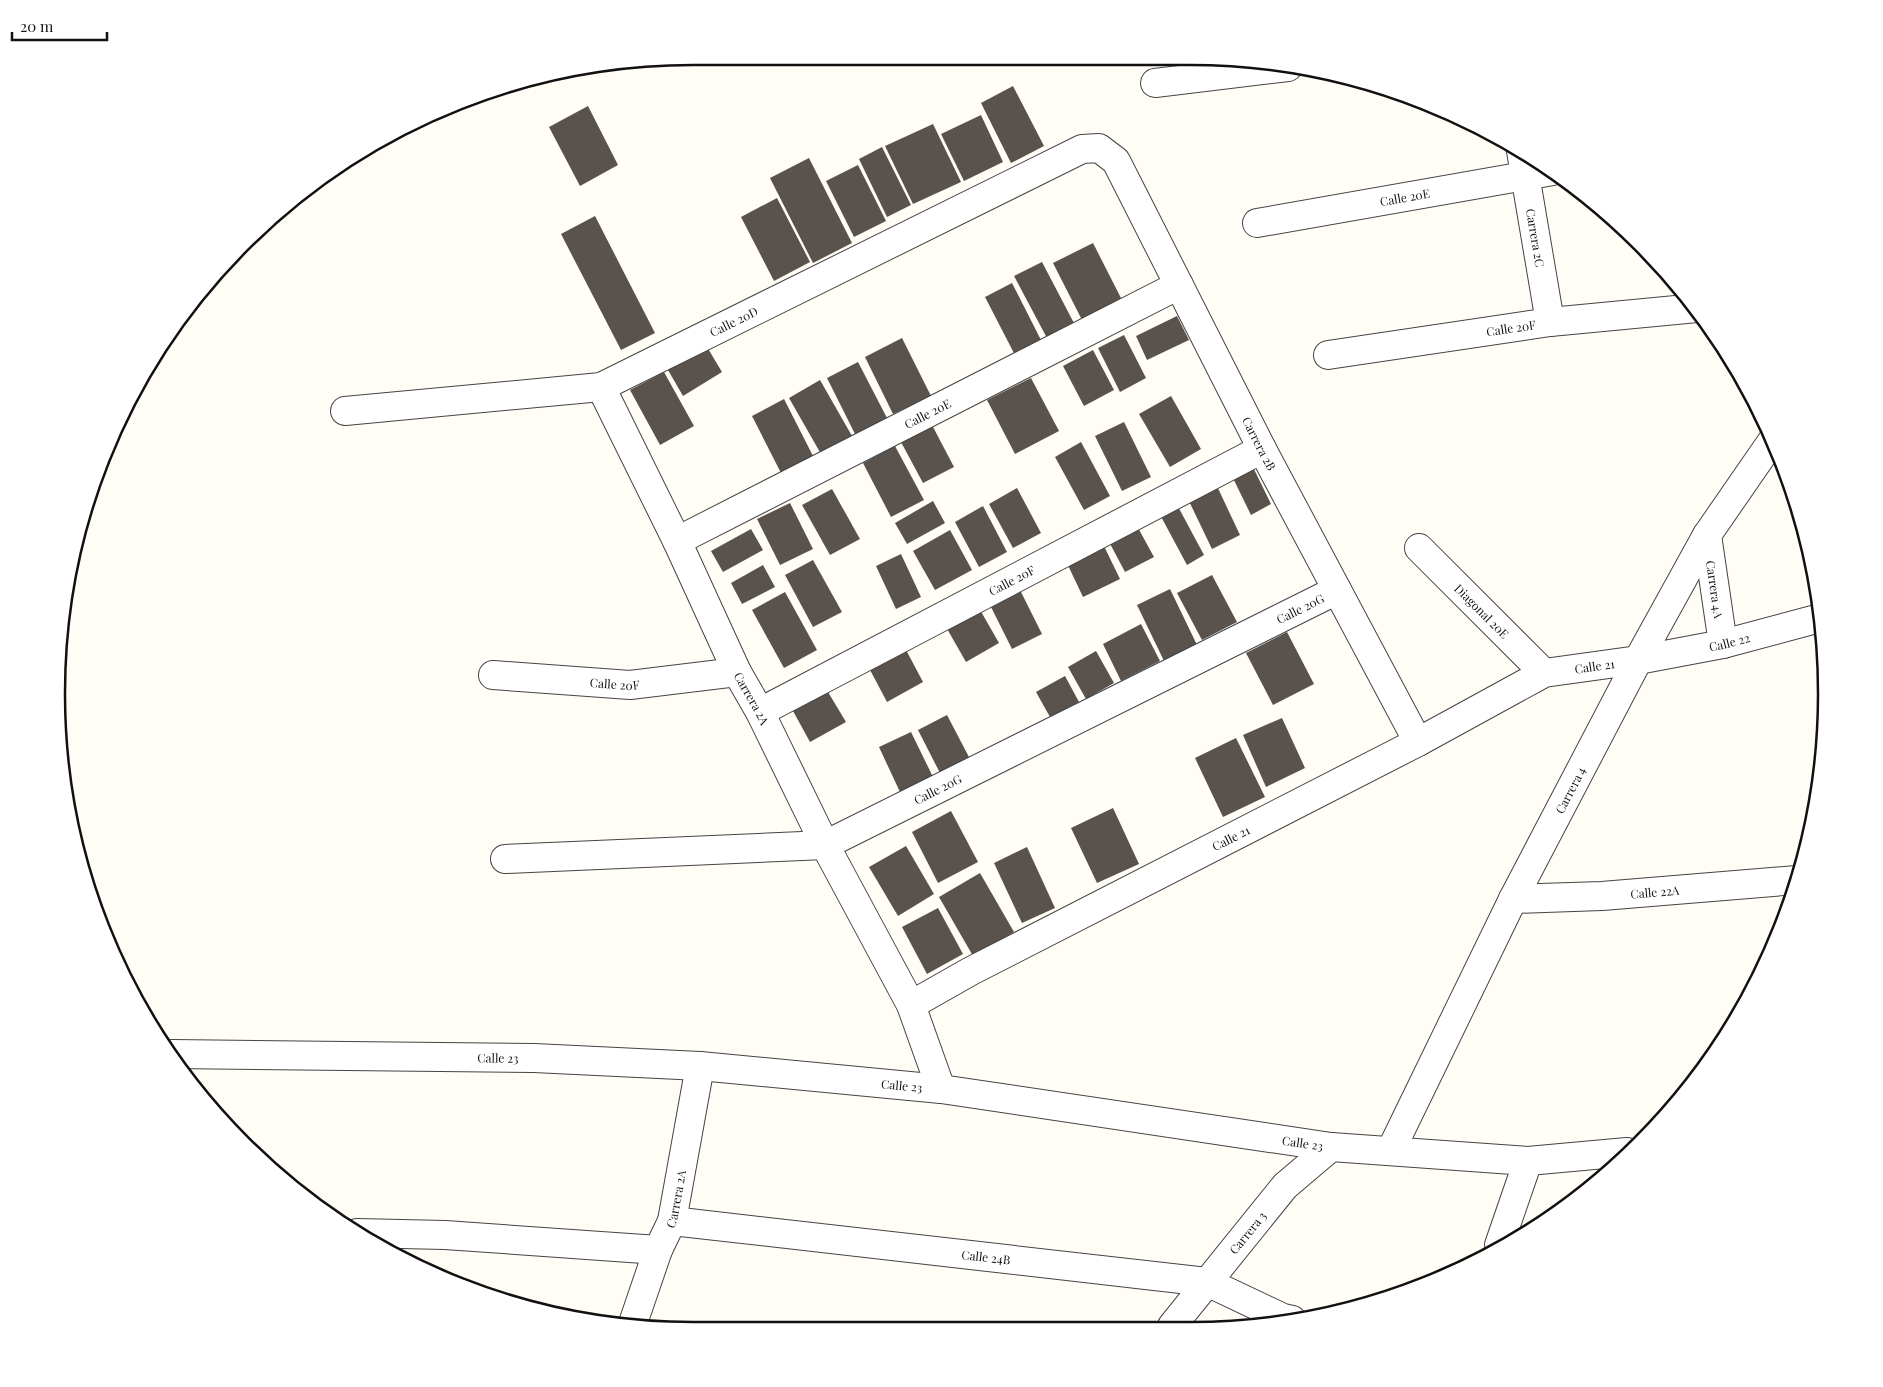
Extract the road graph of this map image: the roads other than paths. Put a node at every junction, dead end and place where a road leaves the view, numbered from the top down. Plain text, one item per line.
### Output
1 (1267, 70) edge
2 (1155, 83) dead end
3 (1099, 148) joint
4 (1523, 163) edge
5 (1257, 223) dead end
6 (1178, 285) junction
7 (1686, 309) edge
8 (1550, 322) junction
9 (1328, 356) dead end
10 (601, 387) junction
11 (345, 411) dead end
12 (1767, 448) edge
13 (1262, 449) junction
14 (1707, 535) junction
15 (677, 541) junction
16 (1419, 548) dead end
17 (1337, 590) junction
18 (1814, 620) edge
19 (1723, 644) junction
20 (1638, 660) junction
21 (737, 672) junction
22 (1544, 673) junction
23 (493, 675) dead end
24 (760, 712) junction
25 (1418, 742) junction
26 (825, 846) junction
27 (505, 859) dead end
28 (1790, 881) edge
29 (1513, 899) junction
30 (911, 1005) junction
31 (179, 1054) edge
32 (700, 1066) junction
33 (941, 1089) junction
34 (1331, 1146) junction
35 (1391, 1150) junction
36 (1618, 1153) edge
37 (1528, 1161) junction
38 (672, 1221) junction
39 (372, 1233) edge
40 (1500, 1240) edge
41 (658, 1250) junction
42 (1207, 1282) junction
43 (1277, 1316) edge
44 (634, 1319) edge
45 (1175, 1322) edge

1 - 2 street
3 - 6 street, Carrera 2B
3 - 10 street, Calle 20D
4 - 5 street, Calle 20E
4 - 8 street, Carrera 2C
6 - 13 street, Carrera 2B
6 - 15 street, Calle 20E
7 - 8 street, Calle 20F
8 - 9 street, Calle 20F
10 - 11 street, Calle 20D
10 - 15 street, Carrera 2A
12 - 14 street, Carrera 4
13 - 17 street, Carrera 2B
13 - 24 street, Calle 20F
14 - 19 street, Carrera 4A
14 - 20 street, Carrera 4
15 - 21 street, Carrera 2A
16 - 22 street, Diagonal 20E
17 - 25 street, Carrera 2B
17 - 26 street, Calle 20G
18 - 19 street, Calle 22
19 - 20 street, Calle 22
20 - 22 street, Calle 21
20 - 29 street, Carrera 4
21 - 23 street, Calle 20F
21 - 24 street, Carrera 2A
22 - 25 street, Calle 21
24 - 26 street, Carrera 2A
25 - 30 street, Calle 21
26 - 27 street, Calle 20G
26 - 30 street, Carrera 2A
28 - 29 street, Calle 22A
29 - 35 street, Carrera 4
30 - 33 street
31 - 32 street, Calle 23
32 - 33 street, Calle 23
32 - 38 street, Carrera 2A
33 - 34 street, Calle 23
34 - 35 street, Calle 23
34 - 42 street, Carrera 3
35 - 37 street, Calle 23
36 - 37 street, Calle 23
37 - 40 street
38 - 41 street, Carrera 2A
38 - 42 street, Calle 24B
39 - 41 street
41 - 44 street, Carrera 2A
42 - 43 street, Calle 24B
42 - 45 street, Carrera 3

